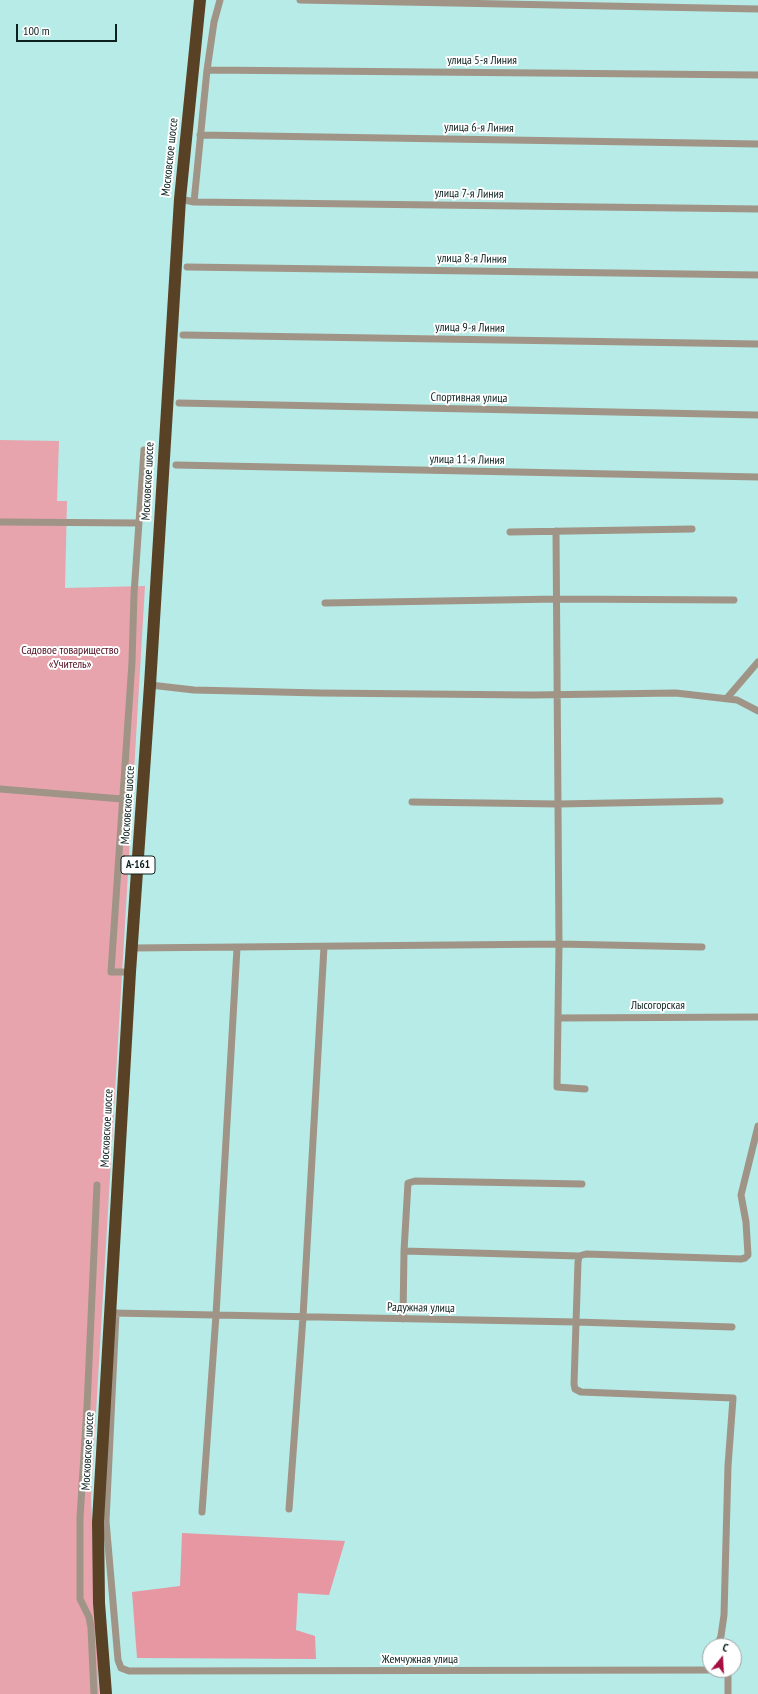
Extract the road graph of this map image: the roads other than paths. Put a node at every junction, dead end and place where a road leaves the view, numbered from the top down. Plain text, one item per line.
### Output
1 (200, 0) edge
2 (206, 0) edge
3 (220, 0) edge
4 (300, 0) edge
5 (758, 9) edge
6 (196, 37) junction
7 (207, 70) junction
8 (758, 75) edge
9 (200, 135) junction
10 (758, 144) edge
11 (180, 199) junction
12 (194, 202) junction
13 (758, 209) edge
14 (186, 267) dead end
15 (758, 275) edge
16 (183, 335) dead end
17 (758, 344) edge
18 (179, 403) dead end
19 (758, 415) edge
20 (144, 450) dead end
21 (176, 465) dead end
22 (758, 477) edge
23 (0, 522) edge
24 (138, 523) junction
25 (692, 529) dead end
26 (510, 532) dead end
27 (556, 532) junction
28 (557, 599) junction
29 (734, 600) dead end
30 (325, 603) dead end
31 (758, 662) edge
32 (150, 686) junction
33 (556, 694) junction
34 (727, 698) junction
35 (758, 711) edge
36 (0, 789) edge
37 (122, 799) junction
38 (720, 801) dead end
39 (412, 802) dead end
40 (558, 804) junction
41 (559, 944) junction
42 (324, 946) junction
43 (702, 947) dead end
44 (132, 948) junction
45 (237, 948) junction
46 (130, 972) junction
47 (758, 1017) edge
48 (558, 1018) junction
49 (585, 1089) dead end
50 (758, 1126) edge
51 (582, 1184) dead end
52 (97, 1185) dead end
53 (404, 1251) junction
54 (579, 1256) junction
55 (113, 1313) junction
56 (216, 1315) junction
57 (303, 1317) junction
58 (403, 1319) junction
59 (576, 1322) junction
60 (732, 1327) dead end
61 (289, 1509) dead end
62 (202, 1512) dead end
63 (720, 1638) edge
64 (702, 1670) edge
65 (728, 1678) edge
66 (94, 1694) edge
67 (106, 1694) edge
68 (728, 1694) edge

1 - 6 highway, А-161
2 - 6 highway, А-161
3 - 7 street
4 - 5 street
6 - 11 highway, Московское шоссе / А-161
7 - 8 street, улица 5-я Линия
7 - 9 street
9 - 10 street, улица 6-я Линия
9 - 12 street
11 - 12 street, улица 7-я Линия
11 - 32 highway, Московское шоссе / А-161
12 - 13 street, улица 7-я Линия
14 - 15 street, улица 8-я Линия
16 - 17 street, улица 9-я Линия
18 - 19 street, Спортивная улица
20 - 24 street
21 - 22 street, улица 11-я Линия
23 - 24 street
24 - 37 street
25 - 27 street
26 - 27 street
27 - 28 street
28 - 29 street
28 - 30 street
28 - 33 street
31 - 34 street
32 - 33 street
32 - 44 highway, Московское шоссе / А-161
33 - 34 street
33 - 40 street
34 - 35 street
36 - 37 street
37 - 46 street
38 - 40 street
39 - 40 street
40 - 41 street
41 - 42 street
41 - 43 street
41 - 48 street
42 - 45 street
42 - 57 street
44 - 45 street
44 - 46 highway, Московское шоссе / А-161
45 - 56 street
46 - 55 highway, Московское шоссе / А-161
47 - 48 street, Лысогорская
48 - 49 street
50 - 54 street
51 - 53 street
52 - 66 street
53 - 54 street
53 - 58 street
54 - 59 street
55 - 56 street, Радужная улица
55 - 64 street, Жемчужная улица
55 - 67 highway, Московское шоссе / А-161
56 - 57 street, Радужная улица
56 - 62 street
57 - 58 street, Радужная улица
57 - 61 street
58 - 59 street, Радужная улица
59 - 60 street, Радужная улица
59 - 63 street
65 - 68 street

